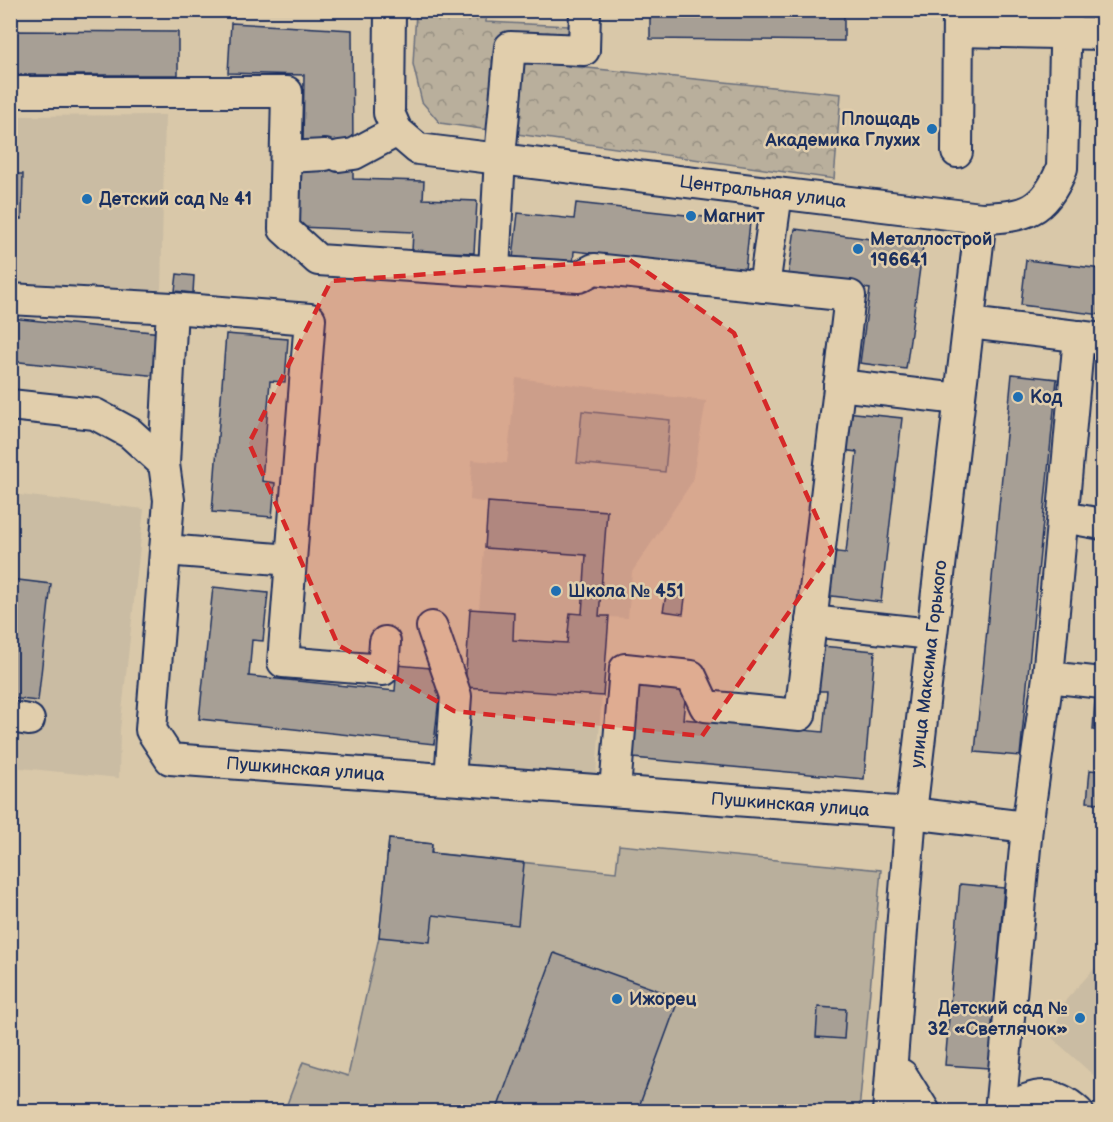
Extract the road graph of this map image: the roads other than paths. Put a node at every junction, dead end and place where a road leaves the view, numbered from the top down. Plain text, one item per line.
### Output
1 (369, 10) edge
2 (390, 10) edge
3 (585, 10) edge
4 (958, 21) edge
5 (1065, 22) edge
6 (1102, 34) edge
7 (389, 49) junction
8 (10, 92) edge
9 (397, 131) junction
10 (957, 152) dead end
11 (286, 158) junction
12 (500, 158) junction
13 (777, 193) junction
14 (981, 218) junction
15 (494, 270) junction
16 (764, 287) junction
17 (10, 299) edge
18 (172, 308) junction
19 (969, 323) junction
20 (1091, 338) edge
21 (839, 385) junction
22 (959, 399) junction
23 (10, 405) edge
24 (164, 464) junction
25 (1063, 517) junction
26 (1102, 524) edge
27 (165, 550) junction
28 (291, 560) junction
29 (812, 621) junction
30 (432, 627) dead end
31 (931, 634) junction
32 (385, 642) dead end
33 (1048, 677) junction
34 (1102, 683) edge
35 (450, 779) junction
36 (615, 790) junction
37 (911, 813) junction
38 (1027, 827) junction
39 (892, 1071) junction
40 (888, 1112) edge
41 (925, 1112) edge
42 (1001, 1112) edge
43 (1078, 1112) edge

1 - 7 street
2 - 7 street
3 - 12 street
4 - 5 street
4 - 10 street
5 - 6 street
5 - 14 street, Центральная улица
7 - 9 street
8 - 11 street
9 - 11 street
9 - 12 street, Центральная улица
11 - 15 street
12 - 13 street, Центральная улица
12 - 15 street
13 - 14 street, Центральная улица
13 - 16 street
14 - 19 street, улица Максима Горького
15 - 16 street
16 - 21 street
17 - 18 street
18 - 24 street, Пушкинская улица
18 - 28 street
19 - 20 street
19 - 22 street, улица Максима Горького
20 - 25 street
21 - 22 street
21 - 29 street
22 - 31 street, улица Максима Горького
23 - 24 street
24 - 27 street, Пушкинская улица
25 - 26 street
25 - 33 street
27 - 28 street
27 - 35 street, Пушкинская улица
28 - 32 street
29 - 31 street
29 - 36 street
30 - 35 street
31 - 37 street, улица Максима Горького
33 - 34 street
33 - 38 street
35 - 36 street, Пушкинская улица
36 - 37 street, Пушкинская улица
37 - 38 street, Пушкинская улица
37 - 39 street, улица Максима Горького
38 - 42 street
39 - 40 street, улица Максима Горького
39 - 41 street
42 - 43 street

